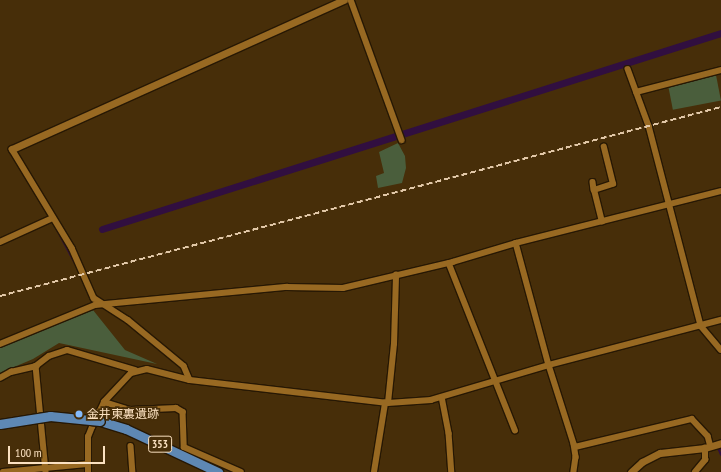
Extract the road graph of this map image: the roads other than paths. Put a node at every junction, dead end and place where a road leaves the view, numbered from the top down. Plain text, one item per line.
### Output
1 (344, 0) edge
2 (351, 0) edge
3 (628, 69) dead end
4 (721, 70) edge
5 (636, 92) junction
6 (402, 140) dead end
7 (604, 147) dead end
8 (12, 149) joint
9 (593, 182) dead end
10 (594, 190) junction
11 (721, 192) edge
12 (670, 205) junction
13 (53, 218) junction
14 (602, 222) junction
15 (0, 242) edge
16 (516, 243) junction
17 (449, 263) junction
18 (396, 275) junction
19 (102, 304) junction
20 (721, 320) edge
21 (701, 326) junction
22 (0, 344) edge
23 (721, 350) edge
24 (549, 365) junction
25 (36, 366) junction
26 (136, 370) junction
27 (0, 378) edge
28 (190, 380) junction
29 (495, 380) junction
30 (442, 397) junction
31 (104, 402) junction
32 (386, 403) junction
33 (99, 423) junction
34 (0, 424) edge
35 (0, 430) edge
36 (515, 430) dead end
37 (721, 443) edge
38 (131, 446) dead end
39 (575, 448) junction
40 (708, 448) junction
41 (87, 464) junction
42 (46, 470) edge
43 (3, 472) edge
44 (88, 472) edge
45 (133, 472) edge
46 (205, 472) edge
47 (218, 472) edge
48 (241, 472) edge
49 (374, 472) edge
50 (452, 472) edge
51 (574, 472) edge
52 (631, 472) edge
53 (695, 472) edge

1 - 8 street
2 - 6 street
3 - 5 street
4 - 5 street
5 - 12 street
7 - 10 street
8 - 13 street
9 - 10 street
10 - 14 street
11 - 12 street
12 - 14 street
12 - 21 street
13 - 15 street
13 - 19 street
14 - 16 street
16 - 17 street
16 - 24 street
17 - 18 street
17 - 29 street
18 - 19 street
18 - 32 street
19 - 22 street
19 - 28 street
20 - 21 street
21 - 23 street
21 - 24 street
24 - 29 street
24 - 39 street
25 - 26 street
25 - 27 street
25 - 42 street
26 - 28 street
26 - 31 street
28 - 32 street
29 - 30 street
29 - 36 street
30 - 32 street
30 - 50 street
31 - 41 street
31 - 48 street
32 - 49 street
33 - 34 highway, 353, bridge
33 - 35 highway, 353
33 - 46 highway, 353
33 - 47 highway, 353
37 - 40 street
38 - 45 street
39 - 40 street
39 - 51 street
40 - 52 street
40 - 53 street
41 - 42 street
41 - 44 street
42 - 43 street

